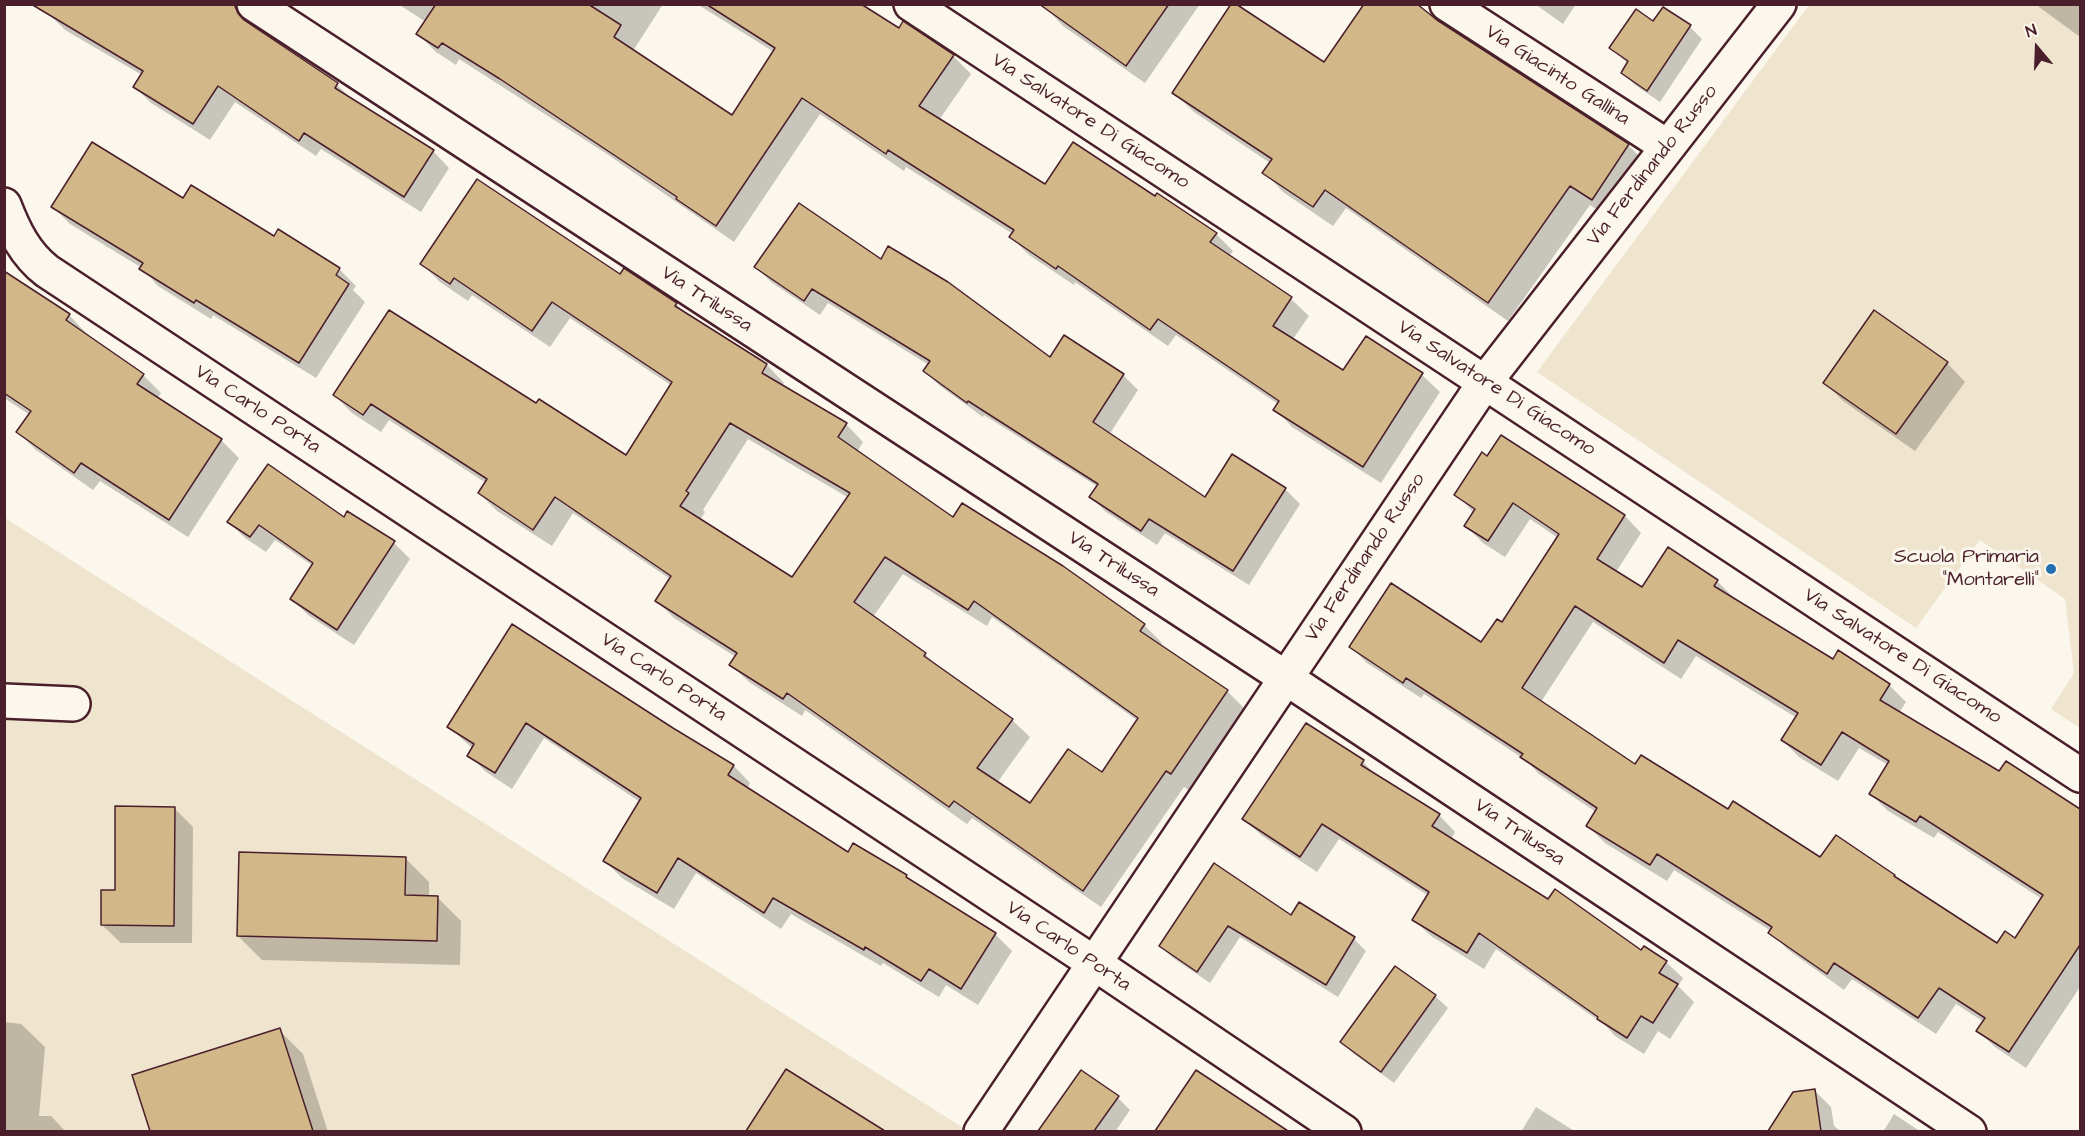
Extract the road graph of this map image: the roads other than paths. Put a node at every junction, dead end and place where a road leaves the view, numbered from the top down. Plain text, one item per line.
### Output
1 (254, 4) edge
2 (911, 4) edge
3 (1447, 4) edge
4 (1779, 4) edge
5 (1668, 147) junction
6 (4, 205) edge
7 (1485, 382) junction
8 (1286, 678) junction
9 (4, 701) edge
10 (73, 704) dead end
11 (2080, 775) edge
12 (1094, 963) junction
13 (981, 1131) edge
14 (1344, 1131) edge
15 (1970, 1131) edge

1 - 8 street, Via Trilussa
2 - 7 street, Via Salvatore Di Giacomo
3 - 5 street, Via Giacinto Gallina
4 - 5 street, Via Ferdinando Russo
5 - 7 street, Via Ferdinando Russo
6 - 12 street, Via Carlo Porta
7 - 8 street, Via Ferdinando Russo
7 - 11 street, Via Salvatore Di Giacomo
8 - 12 street, Via Ferdinando Russo
8 - 15 street, Via Trilussa
9 - 10 street
12 - 13 street, Via Ferdinando Russo
12 - 14 street, Via Carlo Porta

